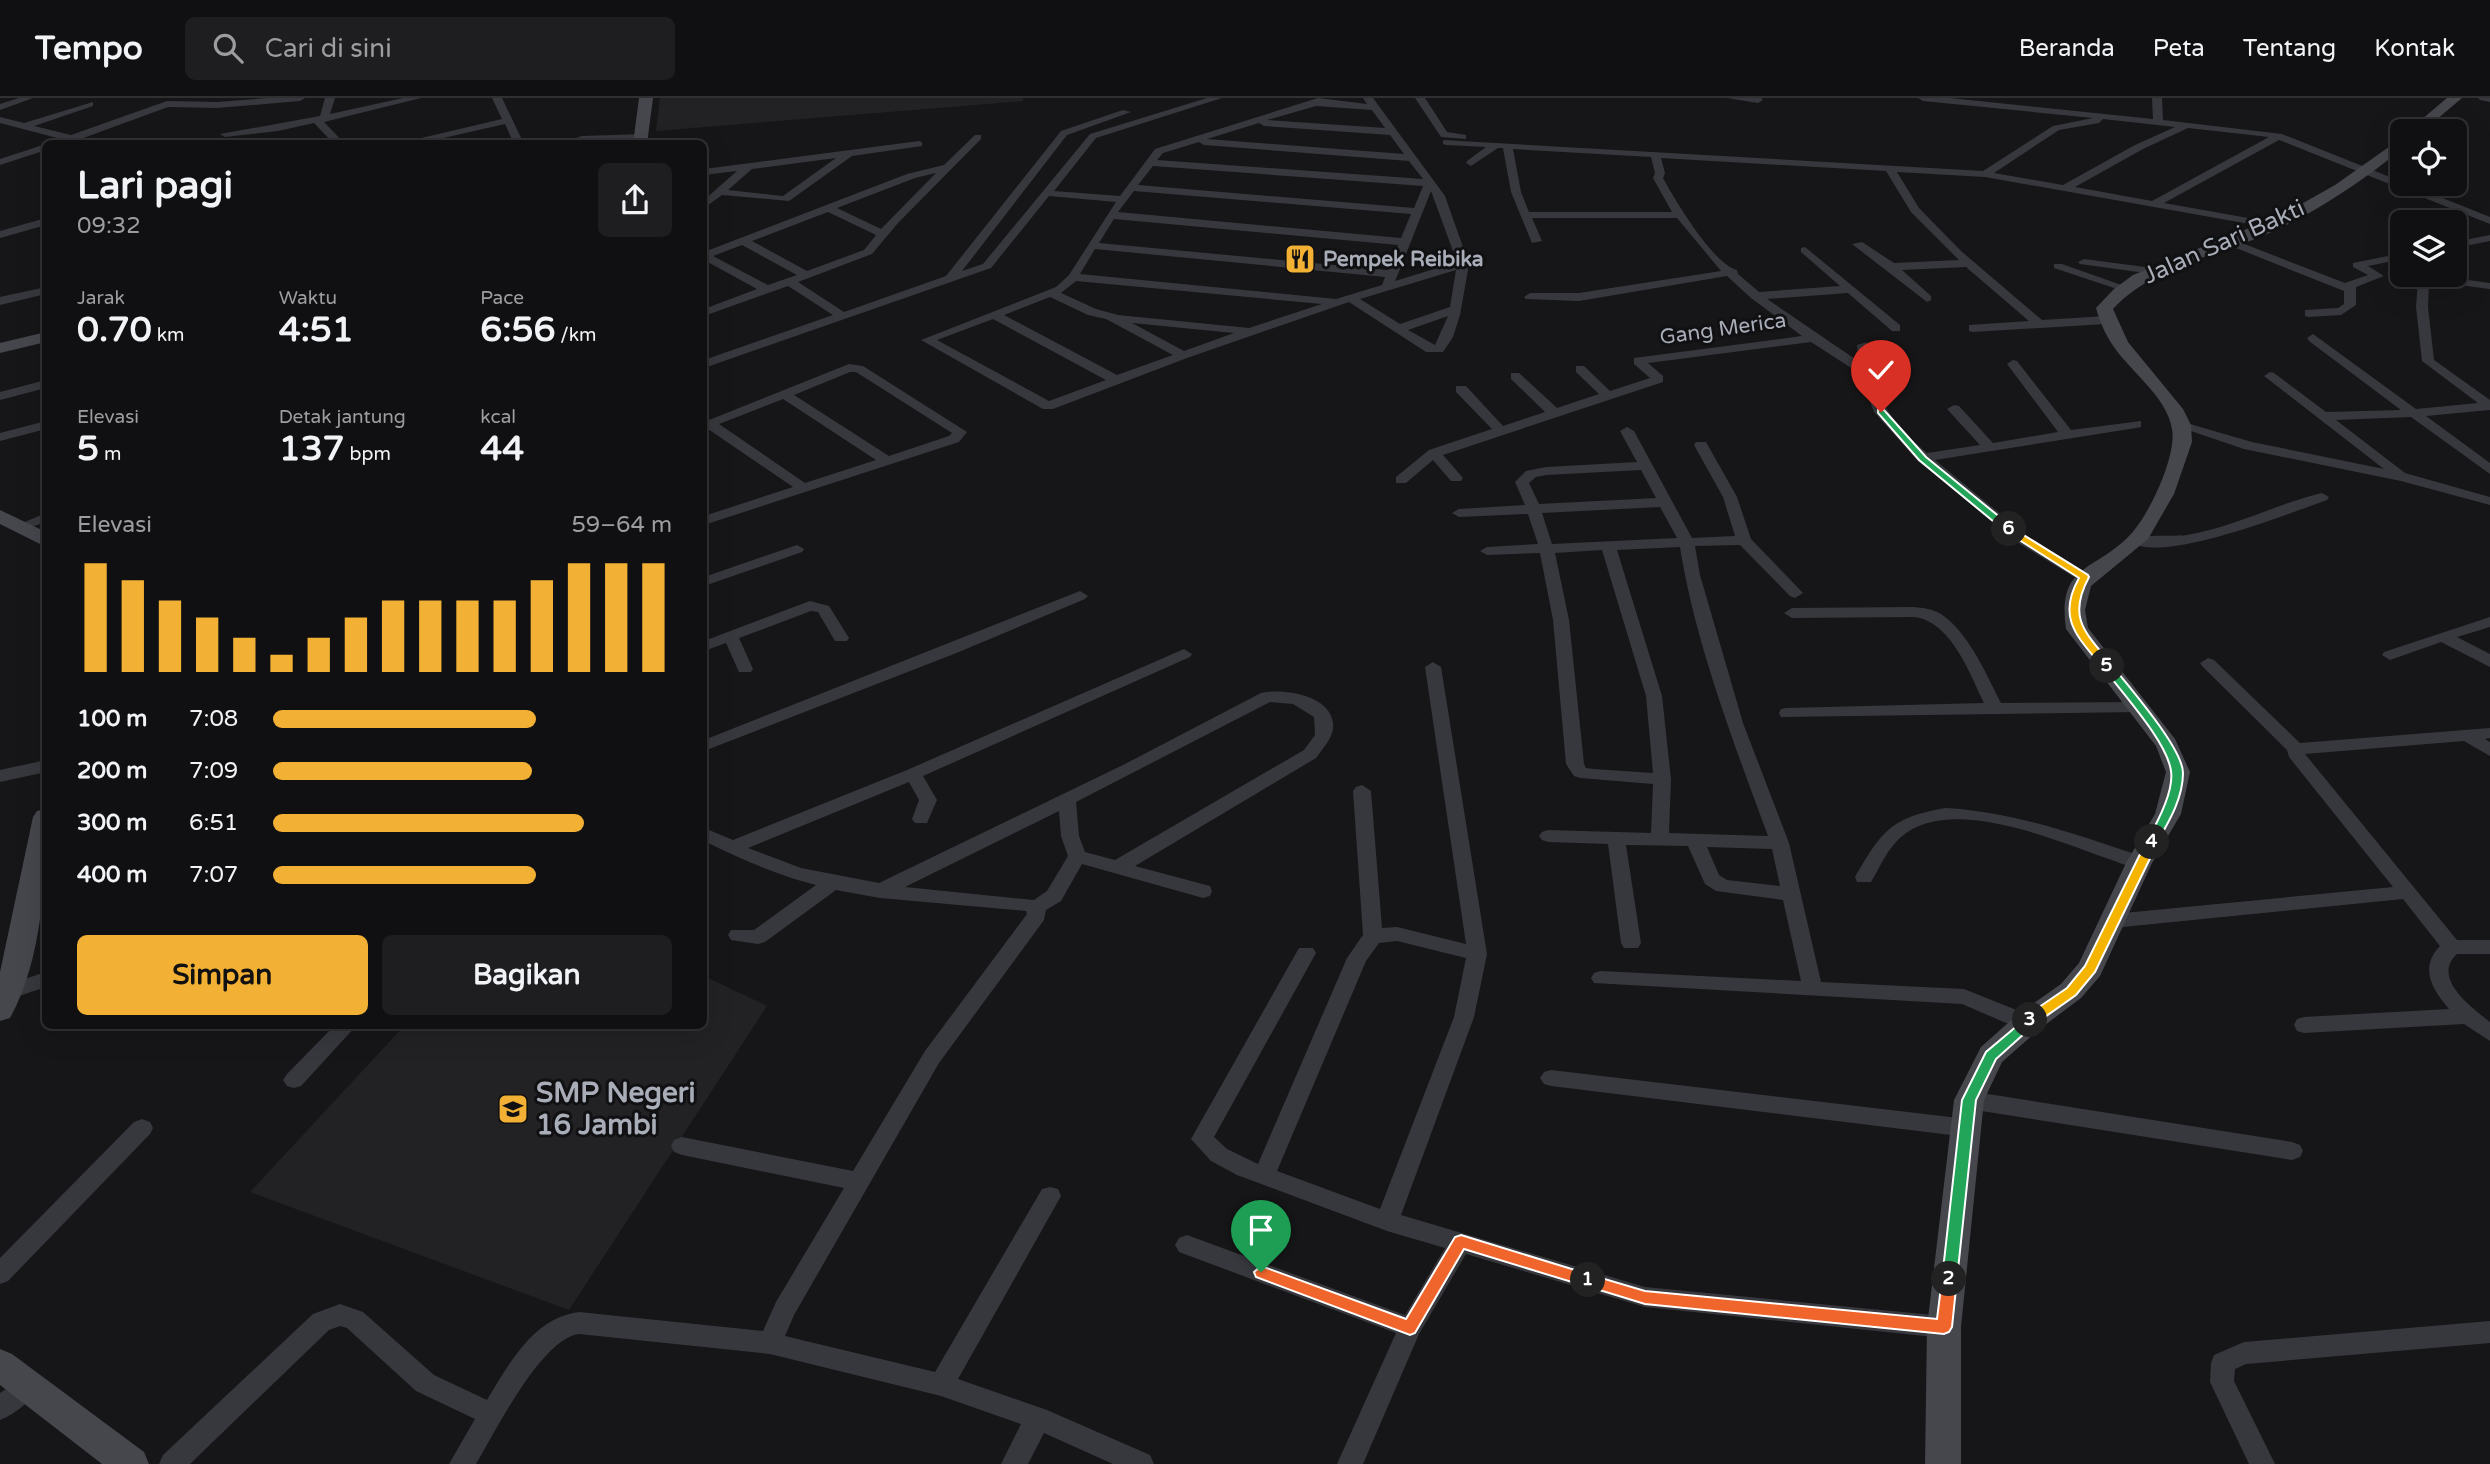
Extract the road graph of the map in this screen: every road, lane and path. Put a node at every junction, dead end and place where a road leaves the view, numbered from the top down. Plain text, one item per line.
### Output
1 (28, 98) edge
2 (300, 98) edge
3 (330, 98) edge
4 (416, 98) edge
5 (497, 98) edge
6 (646, 98) edge
7 (1217, 98) edge
8 (1328, 98) edge
9 (1420, 98) edge
10 (1732, 98) edge
11 (1923, 98) edge
12 (2157, 98) edge
13 (2455, 98) edge
14 (2483, 98) edge
15 (2490, 99) edge
16 (1758, 100) dead end
17 (1371, 102) edge
18 (1315, 103) junction
19 (90, 104) dead end
20 (0, 107) edge
21 (1139, 109) dead end
22 (2117, 116) junction
23 (2430, 119) edge
24 (0, 120) edge
25 (320, 120) junction
26 (506, 121) junction
27 (2158, 121) junction
28 (1254, 122) junction
29 (2187, 125) junction
30 (25, 126) junction
31 (1394, 132) junction
32 (225, 134) dead end
33 (2279, 136) junction
34 (978, 137) dead end
35 (71, 138) junction
36 (66, 140) edge
37 (77, 140) edge
38 (337, 140) edge
39 (419, 140) edge
40 (517, 140) edge
41 (578, 140) edge
42 (641, 140) edge
43 (1058, 141) junction
44 (1534, 141) dead end
45 (1193, 142) junction
46 (1446, 142) dead end
47 (919, 144) dead end
48 (1085, 144) junction
49 (1494, 146) junction
50 (1508, 146) junction
51 (42, 148) edge
52 (851, 152) junction
53 (2390, 152) edge
54 (1656, 157) junction
55 (1412, 158) junction
56 (0, 162) edge
57 (1150, 163) junction
58 (1471, 163) dead end
59 (749, 166) junction
60 (948, 167) junction
61 (1890, 169) junction
62 (2367, 171) junction
63 (707, 172) edge
64 (1985, 174) junction
65 (898, 181) junction
66 (1429, 183) junction
67 (1132, 188) junction
68 (2065, 188) junction
69 (722, 192) junction
70 (923, 192) junction
71 (1043, 196) junction
72 (1121, 202) junction
73 (707, 203) edge
74 (2154, 204) junction
75 (828, 208) junction
76 (1415, 211) junction
77 (1247, 213) junction
78 (1111, 215) junction
79 (1527, 215) junction
80 (1678, 215) junction
81 (2490, 222) edge
82 (42, 223) edge
83 (2272, 225) junction
84 (883, 234) junction
85 (0, 235) edge
86 (2490, 238) edge
87 (741, 240) junction
88 (1536, 241) dead end
89 (1403, 242) junction
90 (2230, 242) junction
91 (1858, 243) dead end
92 (2467, 243) edge
93 (1094, 246) junction
94 (1805, 250) dead end
95 (707, 255) edge
96 (707, 258) edge
97 (2390, 259) edge
98 (2084, 262) dead end
99 (1970, 263) junction
100 (1463, 264) junction
101 (2058, 266) dead end
102 (1892, 267) junction
103 (2153, 271) junction
104 (1733, 272) junction
105 (2390, 273) edge
106 (2490, 274) edge
107 (806, 275) junction
108 (2390, 275) edge
109 (1073, 277) junction
110 (948, 279) junction
111 (1389, 280) junction
112 (789, 281) junction
113 (2467, 281) edge
114 (2467, 282) edge
115 (2490, 286) edge
116 (2424, 287) edge
117 (2124, 288) junction
118 (766, 289) junction
119 (1851, 289) junction
120 (2349, 289) junction
121 (42, 291) edge
122 (1052, 293) junction
123 (1755, 296) junction
124 (1530, 297) dead end
125 (1927, 298) dead end
126 (1344, 300) junction
127 (0, 301) edge
128 (1455, 309) junction
129 (707, 312) edge
130 (2309, 313) dead end
131 (841, 315) junction
132 (995, 315) junction
133 (1110, 316) junction
134 (2106, 320) junction
135 (2037, 322) junction
136 (1401, 328) junction
137 (1896, 328) dead end
138 (1973, 328) dead end
139 (1253, 331) junction
140 (42, 338) edge
141 (1813, 338) junction
142 (2313, 338) dead end
143 (1863, 345) dead end
144 (0, 348) edge
145 (1184, 355) junction
146 (707, 363) edge
147 (2013, 364) dead end
148 (1580, 369) dead end
149 (1864, 371) junction
150 (1516, 376) dead end
151 (2270, 376) dead end
152 (1118, 381) junction
153 (42, 385) edge
154 (1461, 389) dead end
155 (784, 394) junction
156 (1607, 395) junction
157 (0, 396) edge
158 (2490, 406) edge
159 (1954, 409) dead end
160 (1554, 413) junction
161 (2414, 413) junction
162 (2325, 416) junction
163 (2136, 424) dead end
164 (707, 425) edge
165 (42, 426) edge
166 (2183, 426) junction
167 (1501, 431) junction
168 (1627, 431) dead end
169 (2068, 436) junction
170 (0, 437) edge
171 (1701, 445) dead end
172 (1991, 448) junction
173 (1434, 453) junction
174 (1923, 458) junction
175 (887, 461) junction
176 (1643, 466) junction
177 (2490, 470) edge
178 (2403, 477) junction
179 (1456, 478) dead end
180 (1401, 480) dead end
181 (803, 488) junction
182 (2322, 497) dead end
183 (2490, 501) edge
184 (1665, 502) junction
185 (1535, 509) junction
186 (1459, 513) dead end
187 (0, 516) edge
188 (707, 517) edge
189 (42, 519) edge
190 (20, 527) junction
191 (42, 539) edge
192 (1744, 540) junction
193 (2137, 541) junction
194 (1687, 543) junction
195 (1608, 546) junction
196 (797, 550) dead end
197 (1548, 550) junction
198 (1487, 551) dead end
199 (2084, 577) junction
200 (707, 581) edge
201 (1795, 593) dead end
202 (1080, 596) dead end
203 (1792, 612) dead end
204 (2490, 622) edge
205 (730, 635) junction
206 (2442, 636) junction
207 (841, 638) dead end
208 (707, 645) edge
209 (1184, 654) dead end
210 (2390, 655) dead end
211 (2490, 662) edge
212 (2208, 663) dead end
213 (1433, 667) dead end
214 (745, 669) dead end
215 (2140, 707) junction
216 (1995, 708) junction
217 (1787, 713) dead end
218 (2490, 733) edge
219 (2469, 736) junction
220 (707, 746) edge
221 (2296, 749) junction
222 (2490, 750) edge
223 (42, 767) edge
224 (913, 774) junction
225 (0, 776) edge
226 (1662, 779) junction
227 (1362, 791) dead end
228 (1067, 798) junction
229 (921, 819) dead end
230 (42, 834) edge
231 (707, 835) edge
232 (1548, 836) dead end
233 (1616, 839) junction
234 (1660, 840) junction
235 (1695, 841) junction
236 (1780, 843) junction
237 (734, 847) junction
238 (1077, 856) junction
239 (2139, 863) junction
240 (1118, 867) junction
241 (1864, 877) dead end
242 (832, 883) junction
243 (880, 891) junction
244 (1203, 891) dead end
245 (2408, 892) junction
246 (1791, 894) junction
247 (1036, 907) junction
248 (2113, 921) junction
249 (738, 935) dead end
250 (1373, 936) junction
251 (1631, 943) dead end
252 (2452, 947) junction
253 (2490, 947) edge
254 (1306, 953) dead end
255 (1477, 954) junction
256 (1601, 978) dead end
257 (42, 980) edge
258 (6, 985) edge
259 (1812, 988) junction
260 (2469, 1016) junction
261 (2027, 1023) junction
262 (2304, 1025) dead end
263 (343, 1029) edge
264 (2490, 1033) edge
265 (1551, 1077) dead end
266 (294, 1080) dead end
267 (1969, 1100) junction
268 (142, 1128) dead end
269 (1967, 1128) junction
270 (682, 1146) dead end
271 (2292, 1151) dead end
272 (1264, 1176) junction
273 (861, 1182) junction
274 (1050, 1196) dead end
275 (1387, 1221) junction
276 (1461, 1242) junction
277 (1187, 1245) dead end
278 (0, 1274) edge
279 (1944, 1327) junction
280 (1410, 1328) junction
281 (2490, 1332) edge
282 (770, 1343) junction
283 (14, 1376) edge
284 (942, 1385) junction
285 (0, 1408) edge
286 (492, 1415) junction
287 (1038, 1418) junction
288 (1100, 1456) edge
289 (131, 1464) edge
290 (172, 1464) edge
291 (462, 1464) edge
292 (1014, 1464) edge
293 (1141, 1464) edge
294 (1350, 1464) edge
295 (1943, 1464) edge
296 (2262, 1464) edge

1 - 20 street
2 - 35 street
3 - 25 street
4 - 25 street
5 - 26 street
6 - 42 main road
7 - 48 street
8 - 18 street
9 - 44 street
10 - 16 street
11 - 22 street
12 - 27 street
13 - 23 main road
14 - 15 street
17 - 18 street
17 - 31 street
18 - 28 street
19 - 30 street
21 - 43 street
22 - 27 street
22 - 64 street
24 - 30 street
25 - 32 street
25 - 38 street
26 - 39 street
26 - 40 street
27 - 29 street
28 - 31 street
28 - 45 street
29 - 33 street
29 - 68 street
30 - 35 street
31 - 55 street
33 - 62 street
33 - 74 street
34 - 60 street
35 - 36 street
35 - 37 street
41 - 42 street
43 - 48 street
43 - 110 street
45 - 55 street
45 - 57 street
46 - 49 street
47 - 52 street
48 - 71 street
49 - 50 street
49 - 58 street
50 - 54 street
50 - 79 street
51 - 56 street
52 - 59 street
52 - 69 street
53 - 62 main road, Jalan Sari Bakti
54 - 61 street
54 - 80 street
55 - 66 street
57 - 66 street
57 - 67 street
59 - 63 street
59 - 69 street
60 - 65 street
60 - 70 street
61 - 64 street
61 - 99 street
62 - 81 street
62 - 83 main road, Jalan Sari Bakti
64 - 68 street
65 - 70 street
65 - 75 street
66 - 76 street
66 - 100 street
67 - 72 street
67 - 77 street
68 - 74 street
69 - 73 street
70 - 84 street
71 - 72 street
71 - 110 street
72 - 78 street
74 - 83 street
75 - 84 street
75 - 87 street
76 - 77 street
76 - 89 street
77 - 78 street
77 - 89 street
78 - 93 street
79 - 80 street
79 - 88 street
80 - 104 street
82 - 85 street
83 - 90 main road, Jalan Sari Bakti
84 - 107 street
86 - 92 street
87 - 95 street
87 - 107 street
89 - 111 street
90 - 103 main road, Jalan Sari Bakti
90 - 120 street
91 - 102 street
93 - 109 street
93 - 111 street
94 - 119 street
96 - 118 street
97 - 105 street
98 - 103 street
99 - 102 street
99 - 135 street
100 - 111 street
100 - 128 street
101 - 117 street
102 - 125 street
103 - 117 main road, Jalan Sari Bakti
104 - 123 street
104 - 124 street
106 - 113 street
107 - 112 street
108 - 120 street
109 - 122 street
109 - 126 street
110 - 131 street
111 - 126 street
112 - 118 street
112 - 131 street
114 - 115 street
116 - 158 street
117 - 134 main road, Jalan Sari Bakti
118 - 129 street
119 - 123 street
119 - 137 street
120 - 130 street
121 - 127 street
122 - 132 street
122 - 133 street
123 - 141 street
126 - 136 street
126 - 139 street
128 - 136 street
128 - 136 street
131 - 146 street
132 - 152 street
132 - 152 street
133 - 139 street
133 - 145 street
134 - 135 street
134 - 166 main road
135 - 138 street
139 - 145 street
140 - 144 main road
141 - 149 street
141 - 156 street, Gang Merica
142 - 161 street
143 - 149 street
145 - 152 street
147 - 169 street
148 - 156 street
149 - 174 street
150 - 160 street
151 - 162 street
153 - 157 street
154 - 167 street
155 - 164 street
155 - 175 street
155 - 175 street
156 - 160 street, Gang Merica
158 - 161 street
159 - 172 street
160 - 167 street, Gang Merica
161 - 162 street
161 - 177 street
162 - 178 street
163 - 169 street
164 - 181 street
165 - 170 street
166 - 178 street
166 - 193 main road
167 - 173 street, Gang Merica
168 - 176 street
169 - 172 street
171 - 192 street
172 - 174 street
173 - 179 street
173 - 180 street, Gang Merica
174 - 199 street
175 - 181 street
176 - 184 street
176 - 185 street
178 - 183 street
181 - 188 street
182 - 193 street
184 - 185 street
184 - 194 street
185 - 186 street
185 - 197 street
187 - 190 main road
189 - 190 street
190 - 191 main road
192 - 194 street
192 - 201 street
193 - 199 main road
194 - 195 street
194 - 236 street
195 - 197 street
195 - 226 street
196 - 200 street
197 - 198 street
197 - 226 street
199 - 215 main road
202 - 220 street
203 - 216 street
204 - 206 street
205 - 207 street
205 - 208 street
205 - 214 street
206 - 210 street
206 - 211 street
209 - 224 street
212 - 221 street
213 - 255 street
215 - 216 street
215 - 239 main road
216 - 217 street
218 - 219 street
219 - 221 street
219 - 222 street
221 - 245 street
223 - 225 street
224 - 229 street
224 - 237 street
226 - 234 street
227 - 250 street
228 - 238 street
228 - 240 street
228 - 243 street
230 - 258 main road
231 - 237 street
232 - 233 street
233 - 234 street
233 - 251 street
234 - 235 street
235 - 236 street
235 - 246 street
236 - 246 street
237 - 242 street
238 - 240 street
238 - 247 street
239 - 241 street
239 - 248 main road
240 - 244 street
242 - 243 street
242 - 249 street
243 - 247 street
245 - 248 street
245 - 252 street
246 - 259 street
247 - 273 street
248 - 261 main road
250 - 255 street
250 - 272 street
252 - 253 street
252 - 260 street
254 - 272 street
255 - 275 street
256 - 259 street
257 - 258 street
259 - 261 street
260 - 262 street
260 - 264 street
261 - 267 main road
263 - 266 street
265 - 269 street
267 - 269 main road
267 - 271 street
268 - 278 street
269 - 279 main road
270 - 273 street
272 - 275 street
273 - 282 street
274 - 284 street
275 - 276 street
276 - 279 street
276 - 280 street
277 - 280 street
279 - 295 main road
280 - 294 street
281 - 296 street
282 - 284 street
282 - 286 street
283 - 285 street
283 - 289 main road
284 - 287 street
286 - 290 street
286 - 291 street
287 - 288 street
287 - 292 street
288 - 293 street

